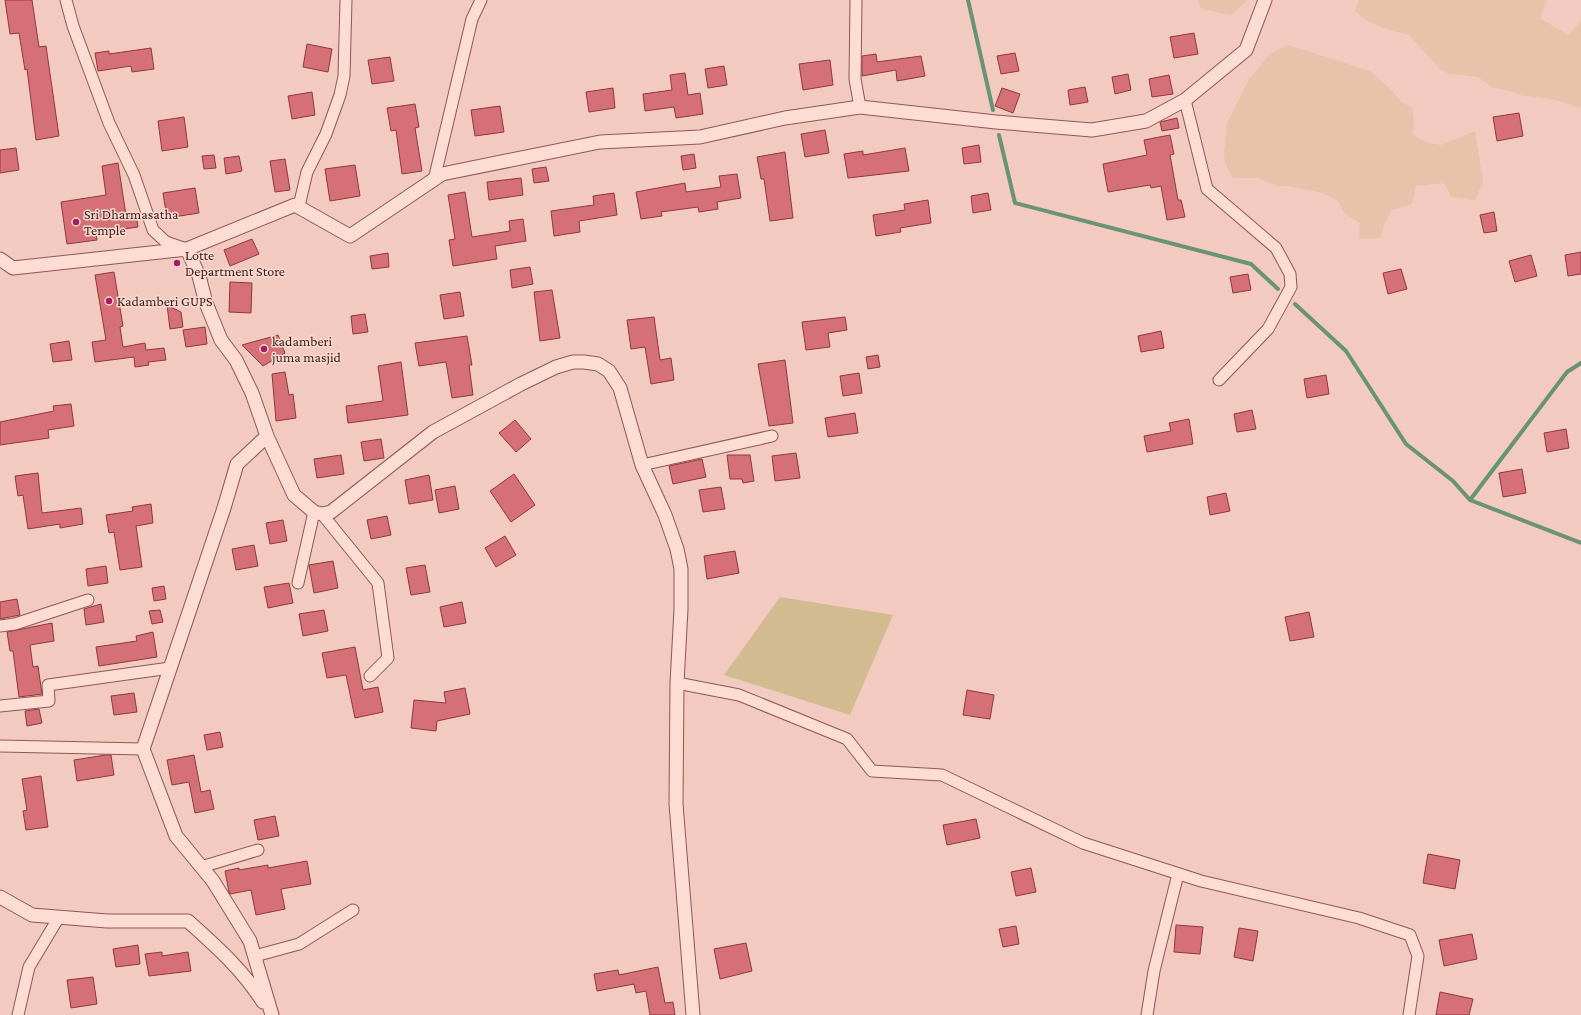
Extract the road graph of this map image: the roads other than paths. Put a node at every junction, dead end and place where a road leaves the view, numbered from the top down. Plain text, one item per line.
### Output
1 (66, 0) edge
2 (346, 0) edge
3 (481, 0) edge
4 (856, 0) edge
5 (1265, 0) edge
6 (1185, 100) junction
7 (860, 107) junction
8 (434, 180) junction
9 (299, 206) junction
10 (187, 250) junction
11 (0, 259) edge
12 (1219, 380) dead end
13 (267, 436) junction
14 (772, 436) dead end
15 (642, 465) junction
16 (318, 513) junction
17 (298, 583) dead end
18 (88, 600) dead end
19 (0, 626) edge
20 (170, 668) junction
21 (370, 676) dead end
22 (677, 683) junction
23 (0, 706) edge
24 (0, 746) edge
25 (143, 749) junction
26 (258, 850) dead end
27 (201, 867) junction
28 (1178, 874) junction
29 (0, 897) edge
30 (353, 910) dead end
31 (59, 917) junction
32 (255, 956) junction
33 (18, 1015) edge
34 (272, 1015) edge
35 (693, 1015) edge
36 (1147, 1015) edge
37 (1409, 1015) edge

1 - 10 street
2 - 9 street
3 - 8 street
4 - 7 street
5 - 6 street
6 - 7 street
6 - 12 street
7 - 8 street
8 - 9 street
9 - 10 street
10 - 11 street
10 - 13 street
13 - 16 street
13 - 20 street
14 - 15 street
15 - 16 street
15 - 22 street
16 - 17 street
16 - 21 street
18 - 19 street
20 - 23 street
20 - 25 street
22 - 28 street
22 - 35 street
24 - 25 street
25 - 27 street
26 - 27 street
27 - 32 street
28 - 36 street
28 - 37 street
29 - 31 street
30 - 32 street
31 - 33 street
31 - 34 street
32 - 34 street

